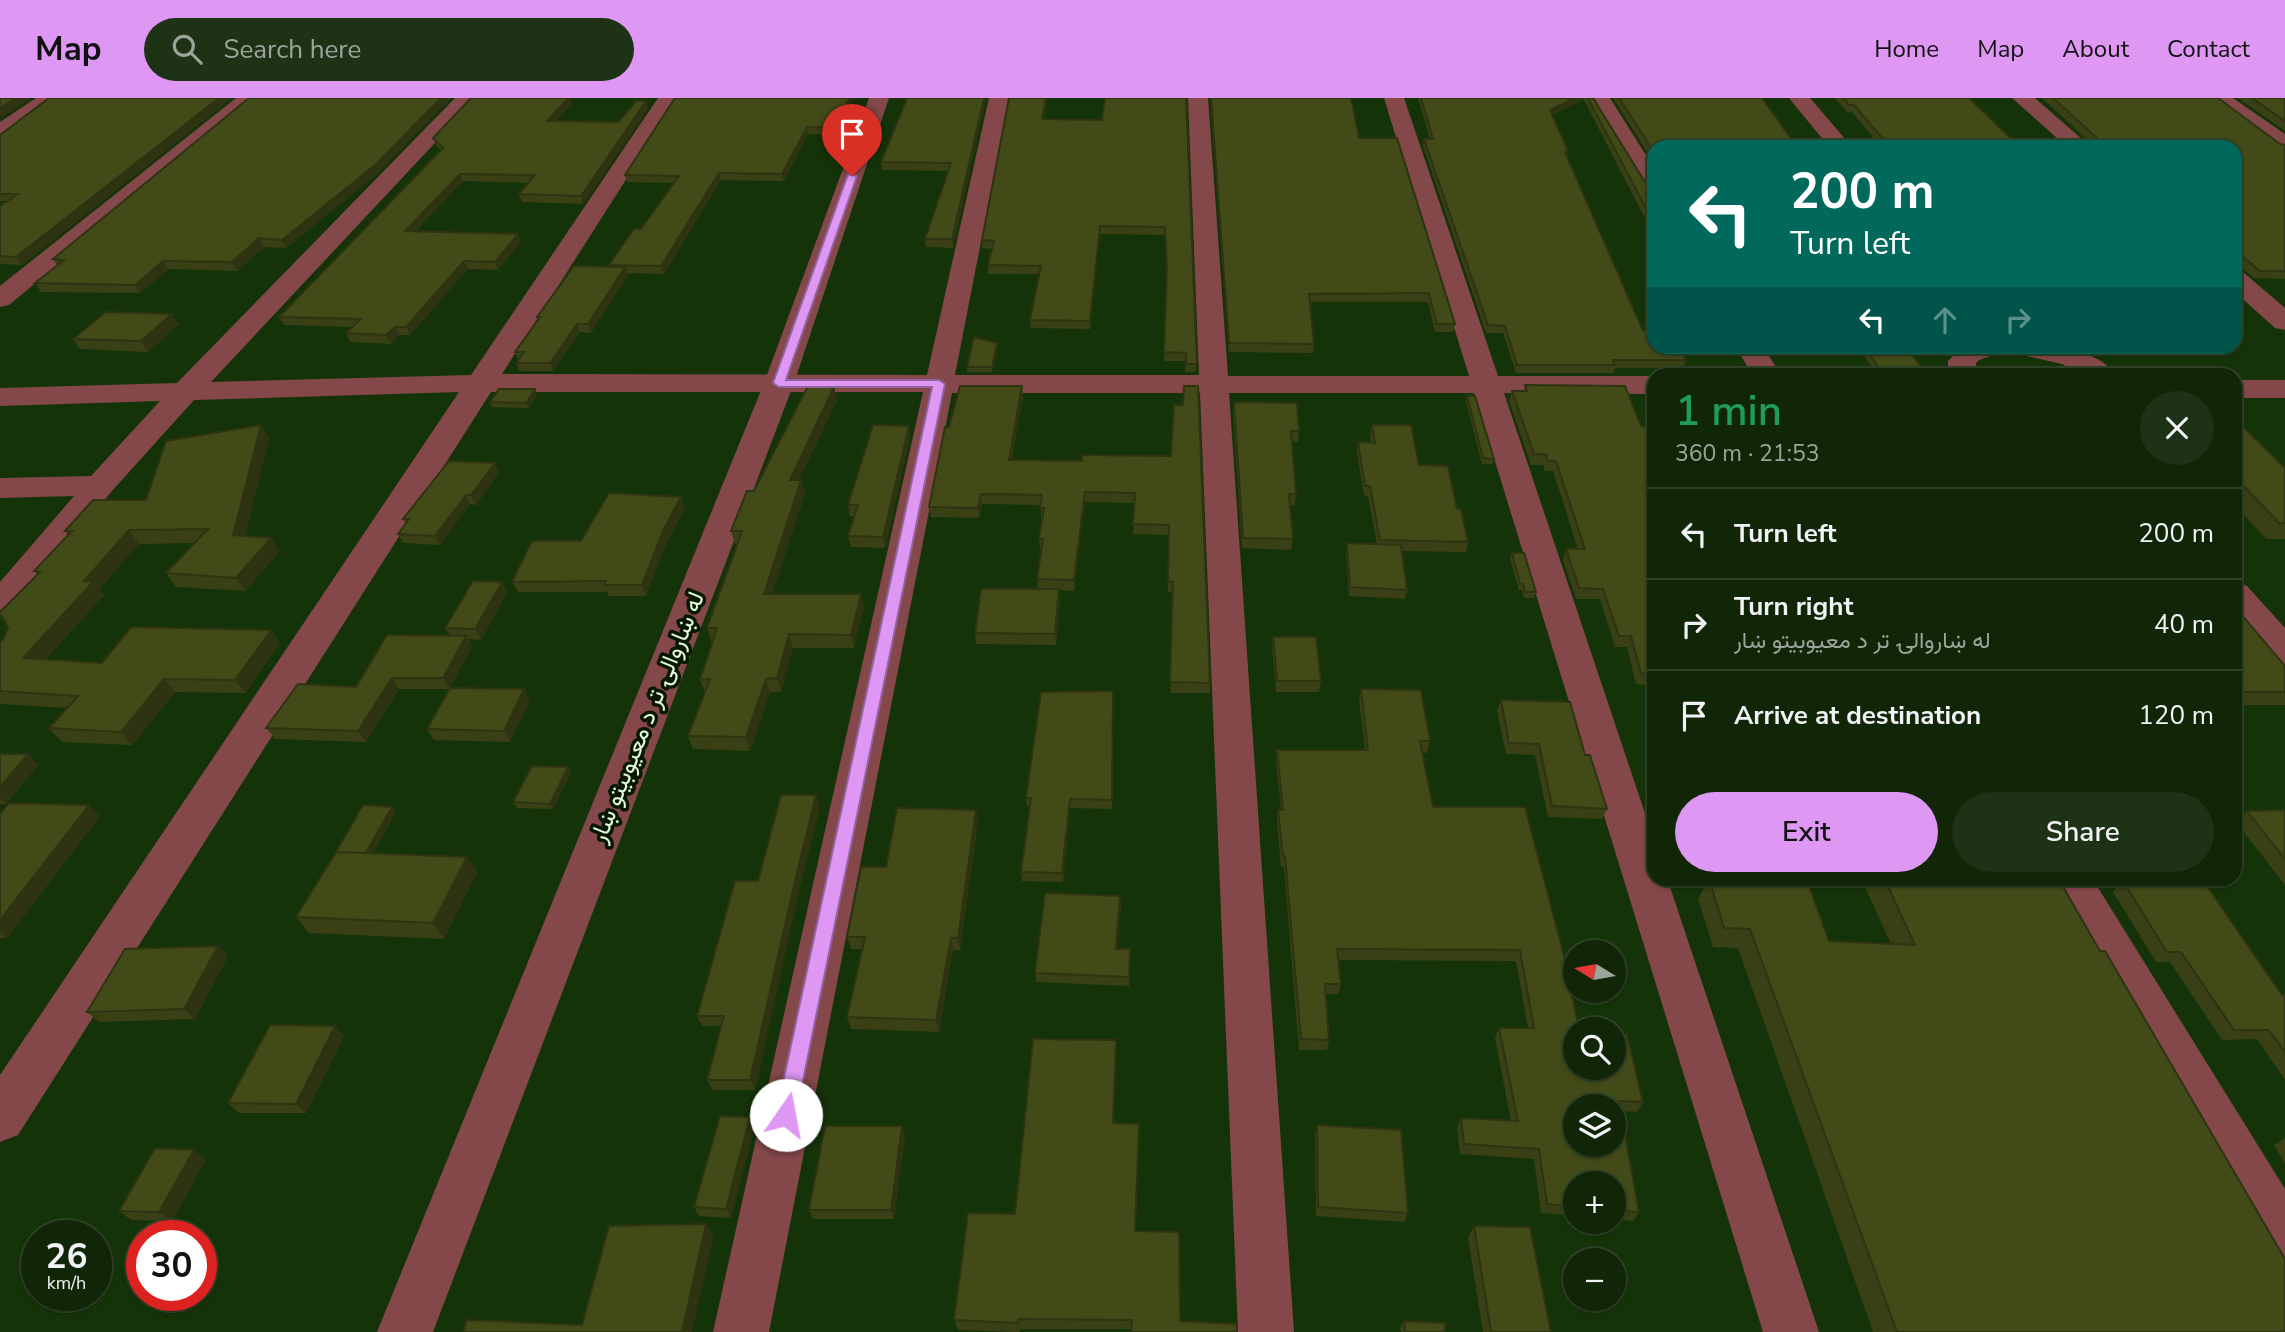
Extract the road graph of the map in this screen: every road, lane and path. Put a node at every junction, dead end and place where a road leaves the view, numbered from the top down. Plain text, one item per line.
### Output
1 (50, 98) edge
2 (249, 98) edge
3 (467, 98) edge
4 (668, 98) edge
5 (879, 98) edge
6 (999, 98) edge
7 (1198, 98) edge
8 (1394, 98) edge
9 (1600, 98) edge
10 (1799, 98) edge
11 (2022, 98) edge
12 (2219, 98) edge
13 (0, 132) edge
14 (1835, 140) edge
15 (2072, 140) edge
16 (2285, 144) edge
17 (1647, 175) edge
18 (2242, 285) edge
19 (0, 299) edge
20 (2285, 323) edge
21 (2053, 354) edge
22 (2090, 368) edge
23 (481, 383) junction
24 (779, 383) junction
25 (939, 384) junction
26 (1214, 384) junction
27 (1486, 385) junction
28 (1647, 385) edge
29 (2242, 389) edge
30 (2285, 389) edge
31 (187, 390) junction
32 (0, 397) edge
33 (100, 485) junction
34 (0, 488) edge
35 (2242, 602) edge
36 (0, 606) edge
37 (2285, 652) edge
38 (1647, 885) edge
39 (1647, 886) edge
40 (2074, 886) edge
41 (0, 1118) edge
42 (2285, 1238) edge
43 (405, 1332) edge
44 (740, 1332) edge
45 (1266, 1332) edge
46 (1791, 1332) edge

1 - 13 street
2 - 19 street
3 - 31 street
4 - 23 street
5 - 24 street, له ښاروالۍ تر د معیوبیتو ښار
6 - 25 street
7 - 26 street
8 - 27 street
9 - 17 street
10 - 14 street
11 - 15 street
12 - 16 street
18 - 20 street
21 - 22 street
23 - 24 street
23 - 31 street
23 - 41 street
24 - 25 street
24 - 43 street, له ښاروالۍ تر د معیوبیتو ښار
25 - 26 street
25 - 44 street
26 - 27 street
26 - 45 street
27 - 28 street
27 - 38 street
29 - 30 street
31 - 32 street
31 - 33 street
33 - 34 street
33 - 36 street
35 - 37 street
39 - 46 street
40 - 42 street

